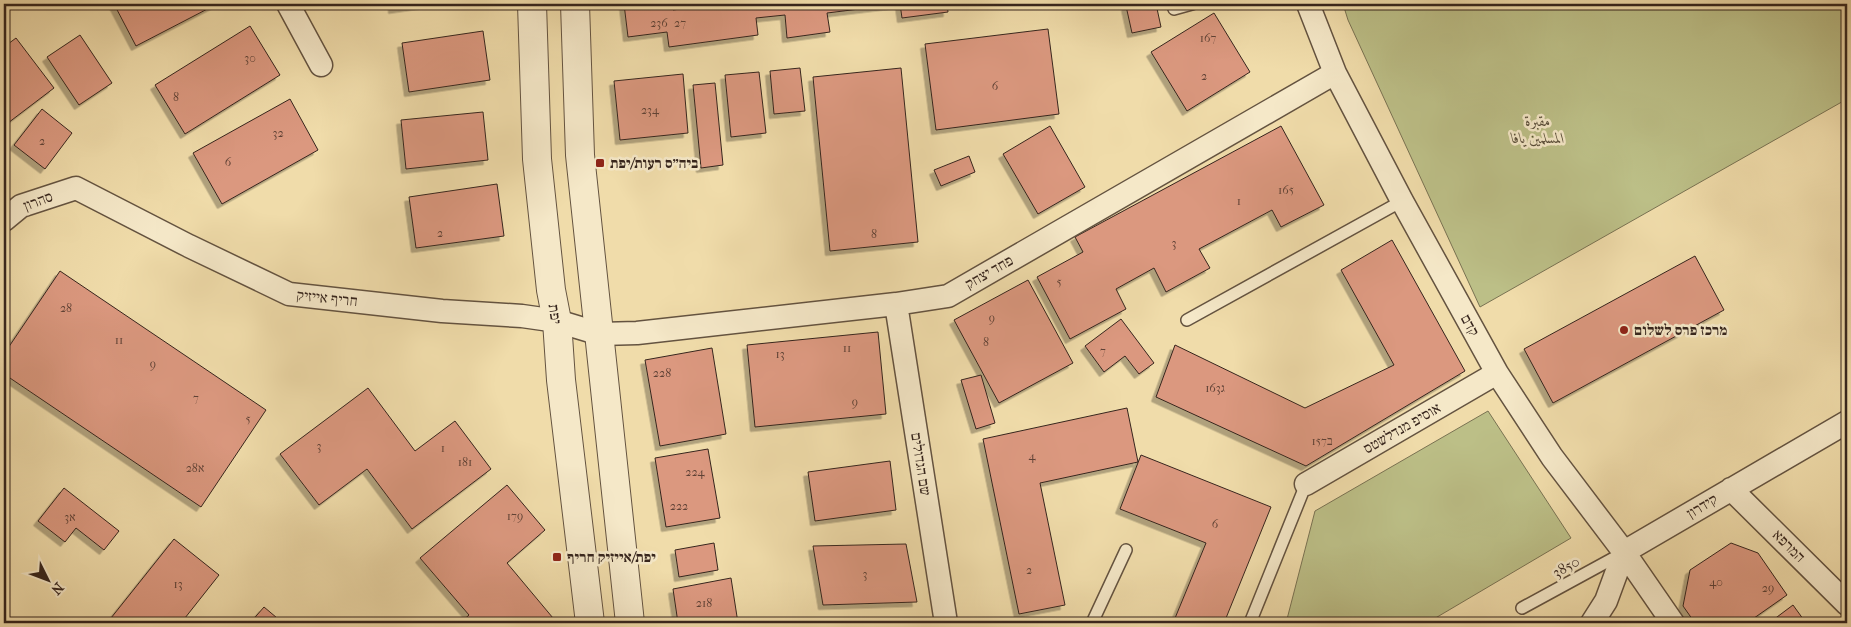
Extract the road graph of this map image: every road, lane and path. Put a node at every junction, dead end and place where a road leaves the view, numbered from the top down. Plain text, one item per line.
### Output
1 (288, 4) edge
2 (532, 4) edge
3 (575, 4) edge
4 (1192, 4) edge
5 (1308, 4) edge
6 (1174, 9) dead end
7 (321, 65) dead end
8 (1335, 73) junction
9 (76, 188) joint
10 (1402, 201) junction
11 (4, 220) edge
12 (896, 304) junction
13 (1187, 320) dead end
14 (557, 321) junction
15 (600, 334) junction
16 (1497, 373) junction
17 (1847, 422) edge
18 (1306, 484) joint
19 (1731, 489) junction
20 (1126, 550) dead end
21 (1624, 552) junction
22 (1847, 604) edge
23 (1522, 608) dead end
24 (590, 623) edge
25 (630, 623) edge
26 (946, 623) edge
27 (1092, 623) edge
28 (1250, 623) edge
29 (1592, 623) edge
30 (1673, 623) edge

1 - 7 street
2 - 14 street, יפת
3 - 15 street
4 - 6 lane
5 - 8 street, קדם
8 - 10 street, קדם
8 - 12 street, פחד יצחק
9 - 11 street, סהרון
9 - 14 street, חריף אייזיק
10 - 13 lane
10 - 16 street, קדם
12 - 15 street, פחד יצחק
12 - 26 street, שם הגדולים
14 - 15 street, חריף אייזיק
14 - 24 street, יפת
15 - 25 street
16 - 18 street, אוסיפ מנדלשטס
16 - 21 street, קדם
17 - 19 street, קידרון
18 - 28 lane
19 - 21 street, קידרון
19 - 22 street, המרפא
20 - 27 lane
21 - 23 lane, 3850
21 - 29 street
21 - 30 street, קדם

